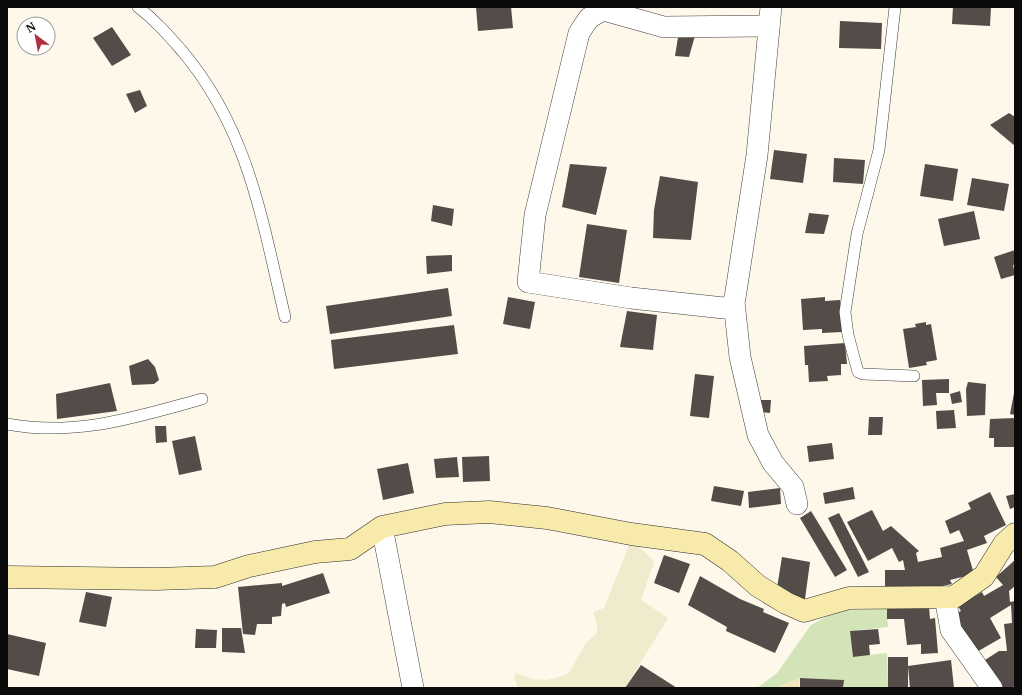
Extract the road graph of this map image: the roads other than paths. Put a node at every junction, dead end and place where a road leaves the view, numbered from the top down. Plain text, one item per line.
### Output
1 (138, 7) edge
2 (895, 7) edge
3 (603, 9) edge
4 (770, 17) edge
5 (734, 302) junction
6 (285, 317) dead end
7 (914, 376) dead end
8 (202, 399) dead end
9 (7, 424) edge
10 (797, 504) dead end
11 (382, 527) junction
12 (1015, 534) edge
13 (7, 577) edge
14 (945, 597) junction
15 (413, 688) edge
16 (992, 688) edge

1 - 6 lane
2 - 7 lane
3 - 4 street
3 - 5 street
4 - 5 street
5 - 10 street
8 - 9 lane
11 - 13 main road
11 - 14 main road
11 - 15 street
12 - 14 main road
14 - 16 street

